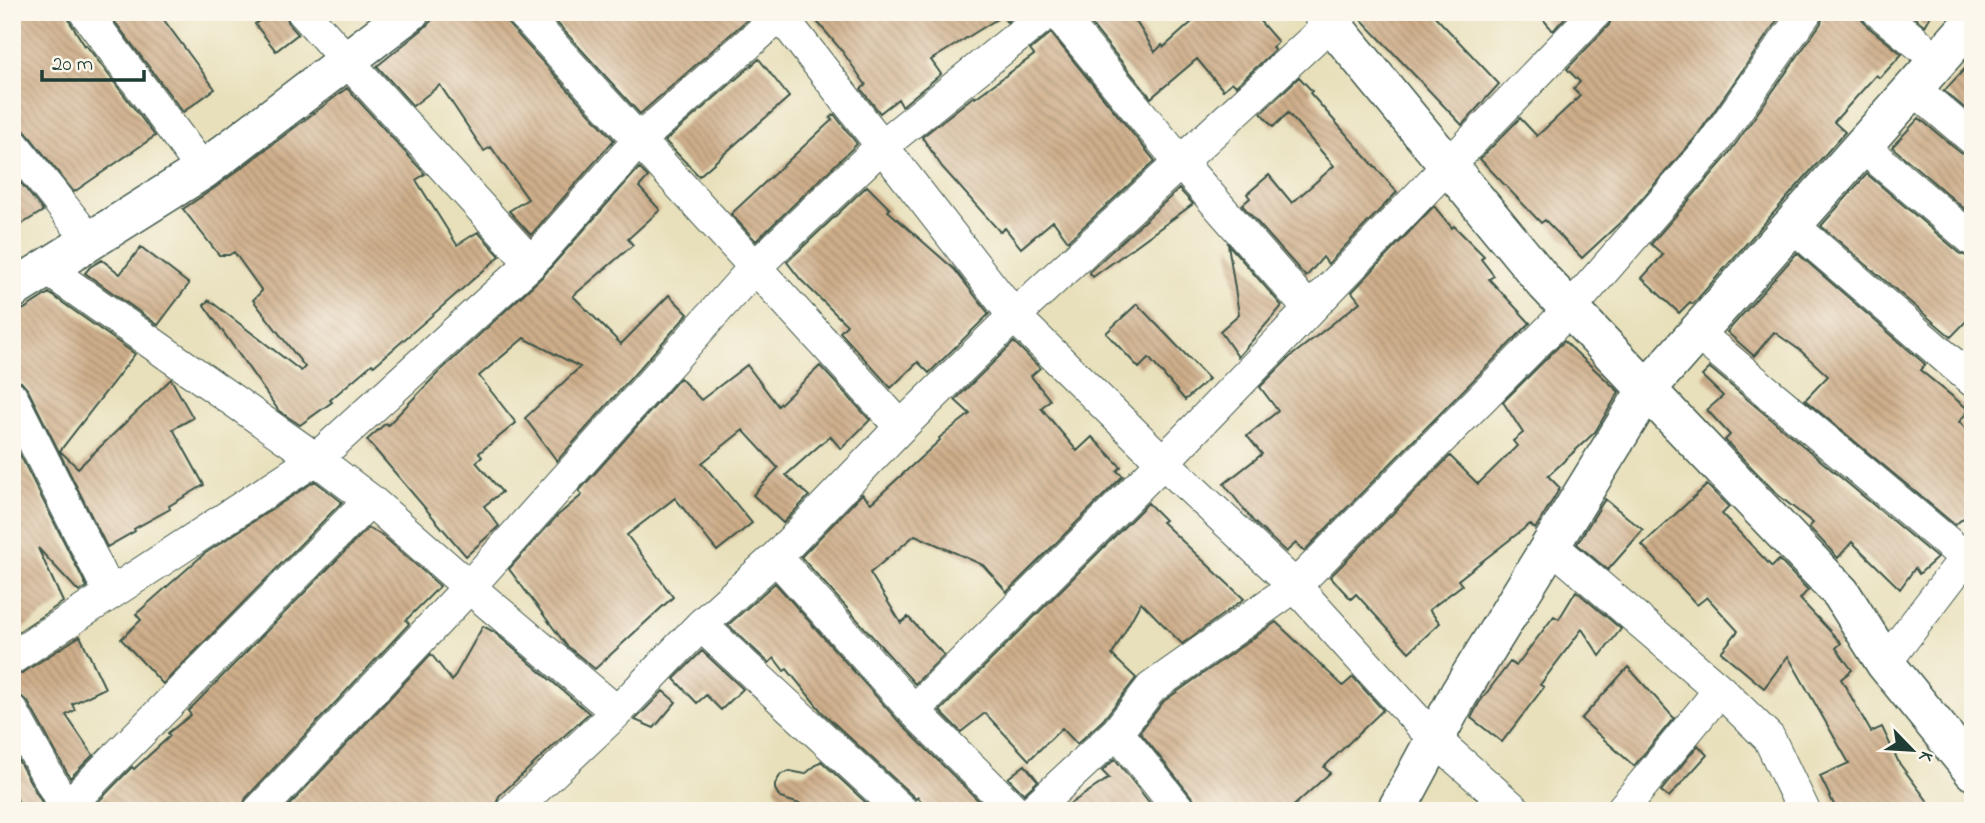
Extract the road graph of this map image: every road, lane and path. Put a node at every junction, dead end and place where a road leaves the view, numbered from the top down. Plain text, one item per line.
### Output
1 (85, 12) edge
2 (303, 12) edge
3 (410, 12) edge
4 (522, 12) edge
5 (1048, 12) edge
6 (1057, 12) edge
7 (1595, 12) edge
8 (1805, 12) edge
9 (1879, 12) edge
10 (781, 13) edge
11 (1332, 16) edge
12 (1973, 21) edge
13 (1938, 60) junction
14 (346, 62) junction
15 (1913, 88) junction
16 (1973, 139) edge
17 (639, 140) junction
18 (12, 143) edge
19 (882, 146) junction
20 (1862, 146) junction
21 (1180, 162) junction
22 (1448, 165) junction
23 (203, 170) junction
24 (1792, 225) junction
25 (1973, 240) edge
26 (90, 241) junction
27 (531, 263) junction
28 (755, 267) junction
29 (47, 269) junction
30 (12, 290) edge
31 (1310, 309) junction
32 (1570, 309) junction
33 (1014, 316) junction
34 (1697, 332) junction
35 (1968, 368) edge
36 (1647, 389) junction
37 (12, 398) edge
38 (901, 427) junction
39 (316, 459) junction
40 (1163, 462) junction
41 (370, 500) junction
42 (1552, 546) junction
43 (1969, 553) edge
44 (776, 557) junction
45 (1295, 586) junction
46 (469, 587) junction
47 (110, 593) junction
48 (702, 625) junction
49 (12, 658) edge
50 (1885, 663) junction
51 (1720, 690) junction
52 (12, 711) edge
53 (915, 711) junction
54 (617, 712) junction
55 (1117, 732) junction
56 (1434, 739) junction
57 (1973, 771) edge
58 (67, 809) edge
59 (259, 811) edge
60 (512, 811) edge
61 (902, 811) edge
62 (1015, 811) edge
63 (1032, 811) edge
64 (1181, 811) edge
65 (1396, 811) edge
66 (1516, 811) edge
67 (1620, 811) edge
68 (1804, 811) edge

1 - 23 street
2 - 14 street
3 - 14 street
4 - 17 street
5 - 19 street
6 - 21 street
7 - 22 street
8 - 32 street
9 - 13 street
10 - 17 street
10 - 19 street
11 - 21 street
11 - 22 street
12 - 13 street
13 - 15 street
14 - 23 street
14 - 27 street
15 - 16 street
15 - 20 street
17 - 27 street
17 - 28 street
18 - 26 street
19 - 28 street
19 - 33 street
20 - 24 street
20 - 25 street
21 - 31 street
21 - 33 street
22 - 31 street
22 - 32 street
23 - 26 street
24 - 34 street
24 - 35 street
26 - 29 street
27 - 39 street
28 - 38 street
28 - 46 street
29 - 30 street
29 - 39 street
31 - 40 street
32 - 36 street
32 - 45 street
33 - 38 street
33 - 40 street
34 - 36 street
34 - 43 street
36 - 42 street
36 - 50 street
37 - 47 street
38 - 44 street
39 - 41 street
39 - 47 street
40 - 45 street
40 - 53 street
41 - 46 street
41 - 58 street
42 - 51 street
42 - 56 street
43 - 50 street
44 - 48 street
44 - 53 street
45 - 55 street
45 - 56 street
46 - 54 street
46 - 59 street
47 - 49 street
48 - 54 street
48 - 61 street
50 - 57 street
51 - 67 street
51 - 68 street
52 - 58 street
53 - 62 street
54 - 60 street
55 - 63 street
55 - 64 street
56 - 65 street
56 - 66 street

